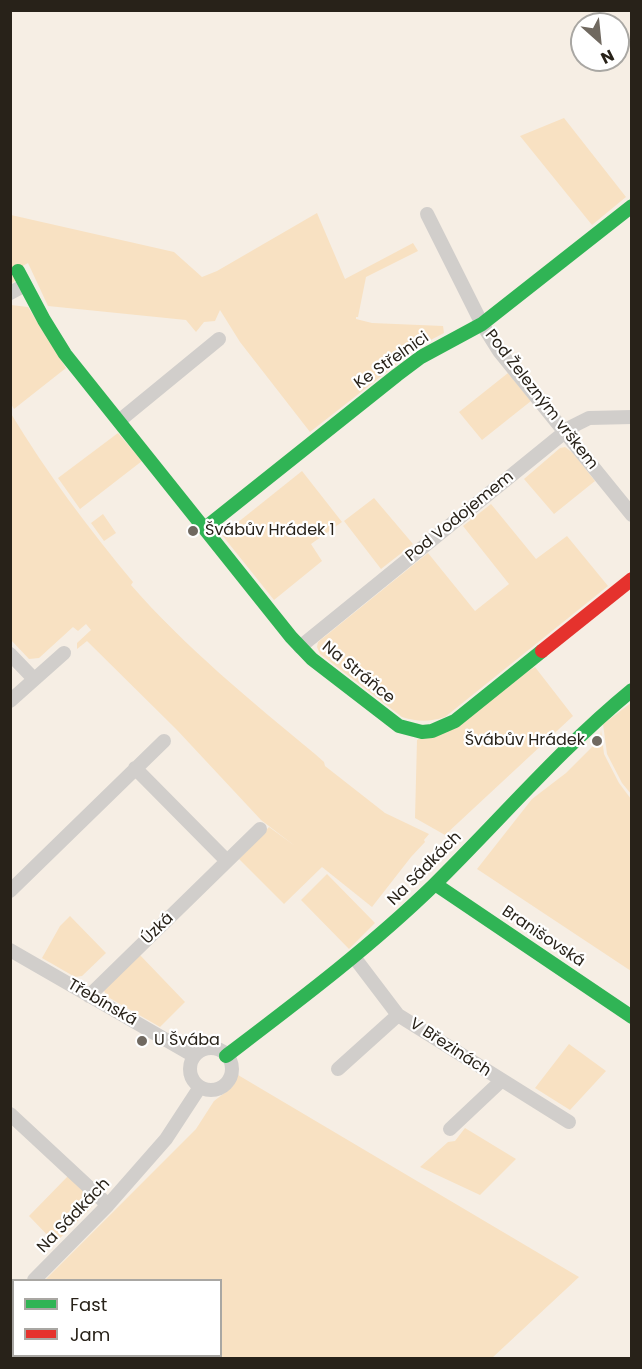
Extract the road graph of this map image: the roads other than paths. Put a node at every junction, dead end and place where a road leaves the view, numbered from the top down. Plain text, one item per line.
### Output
1 (632, 206) edge
2 (427, 214) dead end
3 (18, 272) dead end
4 (25, 285) junction
5 (10, 292) edge
6 (482, 324) junction
7 (219, 339) dead end
8 (632, 417) edge
9 (119, 422) junction
10 (564, 432) junction
11 (632, 515) edge
12 (205, 528) junction
13 (632, 579) edge
14 (300, 647) junction
15 (64, 653) dead end
16 (10, 654) edge
17 (34, 679) junction
18 (632, 690) edge
19 (10, 701) edge
20 (164, 741) dead end
21 (135, 768) junction
22 (260, 829) dead end
23 (227, 861) junction
24 (435, 884) junction
25 (10, 891) edge
26 (10, 950) edge
27 (354, 957) junction
28 (89, 996) junction
29 (398, 1015) junction
30 (632, 1017) edge
31 (194, 1056) junction
32 (226, 1056) junction
33 (338, 1069) dead end
34 (501, 1081) junction
35 (200, 1087) junction
36 (10, 1114) edge
37 (569, 1122) dead end
38 (450, 1129) dead end
39 (108, 1205) junction
40 (36, 1279) edge

1 - 6 street, Ke Střelnici
2 - 6 street, Pod Železným vrškem
3 - 4 street, Na Stráňce
4 - 5 street
4 - 9 street, Na Stráňce
6 - 10 street, Pod Železným vrškem
6 - 12 street, Ke Střelnici
7 - 9 street
8 - 10 street, Pod Vodojemem
9 - 12 street, Na Stráňce
10 - 11 street, Pod Železným vrškem
10 - 14 street, Pod Vodojemem
12 - 14 street, Na Stráňce
13 - 14 street, Na Stráňce
15 - 17 street
16 - 17 street
17 - 19 street
18 - 24 street, Na Sádkách
20 - 21 street
21 - 23 street
21 - 25 street
22 - 23 street, Úzká
23 - 28 street, Úzká
24 - 27 street, Na Sádkách
24 - 30 street, Branišovská
26 - 28 street, Třebínská
27 - 29 street, V Březinách
27 - 32 street, Na Sádkách
28 - 31 street, Třebínská
29 - 33 street, V Březinách
29 - 34 street, V Březinách
31 - 32 street
31 - 35 street
32 - 35 street
34 - 37 street, V Březinách
34 - 38 street, V Březinách
35 - 39 street, Na Sádkách
36 - 39 street
39 - 40 street, Na Sádkách

